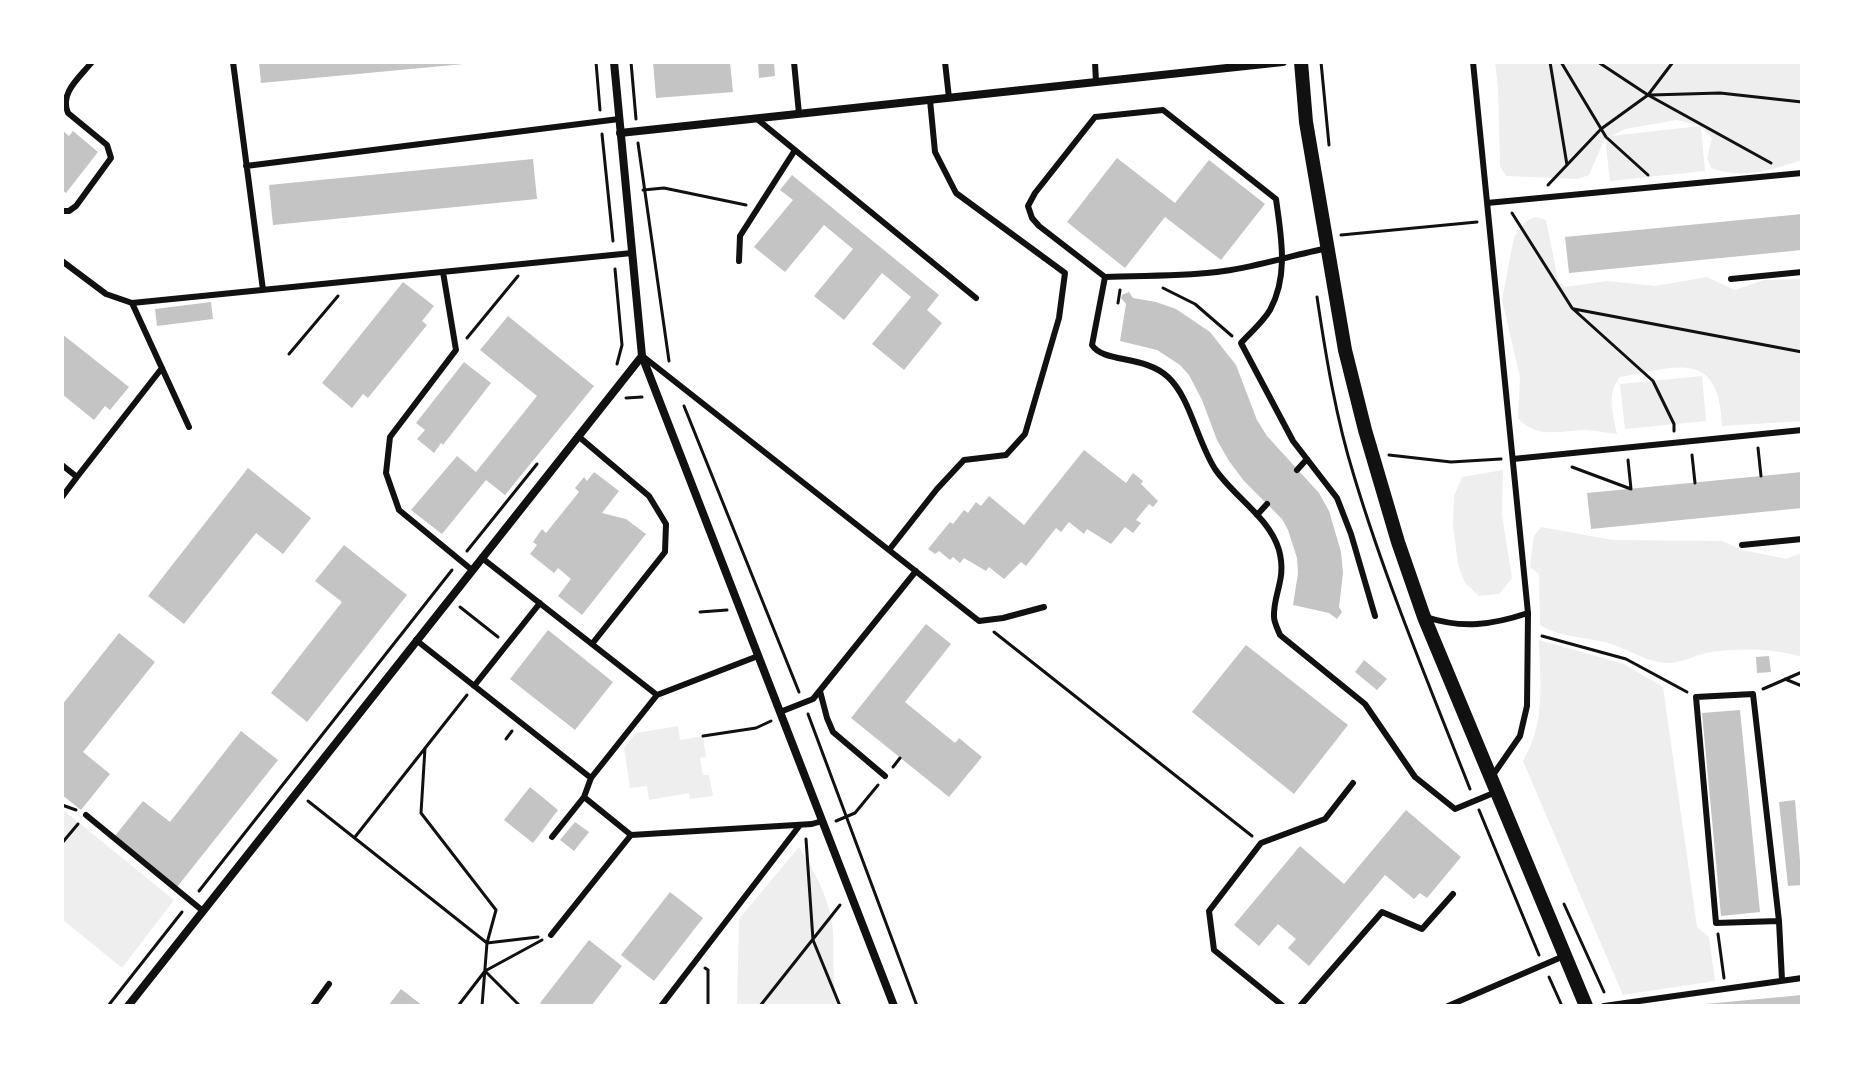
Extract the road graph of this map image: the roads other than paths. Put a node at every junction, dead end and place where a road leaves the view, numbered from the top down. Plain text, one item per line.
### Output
1 (92, 62) edge
2 (233, 62) edge
3 (614, 62) edge
4 (794, 62) edge
5 (945, 62) edge
6 (1095, 62) edge
7 (1283, 62) edge
8 (1301, 62) edge
9 (1473, 62) edge
10 (1096, 82) junction
11 (949, 98) junction
12 (930, 100) junction
13 (799, 114) junction
14 (619, 119) junction
15 (757, 119) junction
16 (620, 133) junction
17 (795, 150) junction
18 (246, 166) junction
19 (1802, 173) edge
20 (1487, 203) junction
21 (62, 211) edge
22 (1332, 242) junction
23 (632, 253) junction
24 (1284, 257) junction
25 (62, 261) edge
26 (739, 261) dead end
27 (443, 272) junction
28 (1802, 272) edge
29 (1105, 277) junction
30 (1731, 279) dead end
31 (263, 290) junction
32 (976, 298) dead end
33 (132, 303) junction
34 (642, 356) junction
35 (162, 368) junction
36 (189, 427) dead end
37 (1802, 430) edge
38 (578, 436) junction
39 (1307, 459) junction
40 (1513, 459) junction
41 (62, 465) edge
42 (1297, 470) dead end
43 (77, 477) junction
44 (62, 497) edge
45 (1267, 504) dead end
46 (1257, 515) junction
47 (1802, 539) edge
48 (1742, 545) dead end
49 (889, 550) junction
50 (482, 558) junction
51 (472, 570) junction
52 (916, 571) junction
53 (540, 603) junction
54 (1044, 607) dead end
55 (1528, 613) junction
56 (1375, 616) dead end
57 (1424, 617) junction
58 (416, 640) junction
59 (592, 644) junction
60 (758, 656) junction
61 (474, 686) junction
62 (820, 691) junction
63 (657, 695) junction
64 (780, 712) junction
65 (885, 776) dead end
66 (1492, 777) junction
67 (591, 778) junction
68 (1353, 783) dead end
69 (1498, 792) junction
70 (584, 797) junction
71 (86, 815) road end
72 (822, 821) junction
73 (800, 825) junction
74 (631, 835) junction
75 (552, 837) dead end
76 (1453, 894) dead end
77 (203, 911) junction
78 (1779, 921) junction
79 (551, 935) road end
80 (1564, 956) junction
81 (1802, 978) edge
82 (1782, 980) junction
83 (329, 984) dead end
84 (133, 1004) edge
85 (1610, 1005) edge
86 (313, 1006) edge
87 (661, 1006) edge
88 (894, 1006) edge
89 (1283, 1006) edge
90 (1300, 1006) edge
91 (1448, 1006) edge
92 (1586, 1006) edge
93 (1604, 1006) edge

1 - 21 lane
2 - 18 lane
3 - 14 street
4 - 13 lane
5 - 11 lane
6 - 10 lane
7 - 10 street
8 - 22 street
9 - 20 lane
10 - 11 street
11 - 12 street
12 - 13 street
12 - 49 lane
13 - 15 street
14 - 16 street
14 - 18 lane
15 - 16 street
15 - 17 lane
16 - 23 street
17 - 26 lane
17 - 32 lane
18 - 31 lane
19 - 20 lane
20 - 40 lane
22 - 24 lane
22 - 57 street
23 - 27 lane
23 - 34 street
24 - 29 lane
24 - 29 lane
24 - 39 lane
25 - 33 lane
27 - 31 lane
27 - 51 lane
28 - 30 lane
29 - 46 lane
31 - 33 lane
33 - 35 lane
34 - 38 street
34 - 49 lane
34 - 60 street
35 - 36 lane
35 - 43 lane
37 - 40 lane
38 - 50 street
38 - 59 lane
39 - 42 lane
39 - 56 lane
40 - 55 lane
41 - 43 lane
43 - 44 lane
45 - 46 lane
46 - 69 lane
47 - 48 lane
49 - 52 lane
50 - 51 street
50 - 53 lane
51 - 58 street
52 - 54 lane
52 - 62 lane
53 - 59 lane
53 - 61 lane
55 - 57 lane
55 - 66 lane
57 - 66 street
58 - 61 lane
58 - 77 street
59 - 63 lane
60 - 63 lane
60 - 64 street
61 - 67 lane
62 - 64 lane
62 - 65 lane
63 - 67 lane
64 - 72 street
66 - 69 street
67 - 70 lane
68 - 89 lane
69 - 80 street
70 - 74 lane
70 - 75 lane
71 - 77 lane
72 - 73 lane
72 - 88 street
73 - 74 lane
73 - 87 lane
74 - 79 lane
76 - 90 lane
77 - 84 street
78 - 78 lane
78 - 82 lane
80 - 91 lane
80 - 92 street
81 - 82 lane
82 - 85 lane
83 - 86 lane
85 - 93 lane

